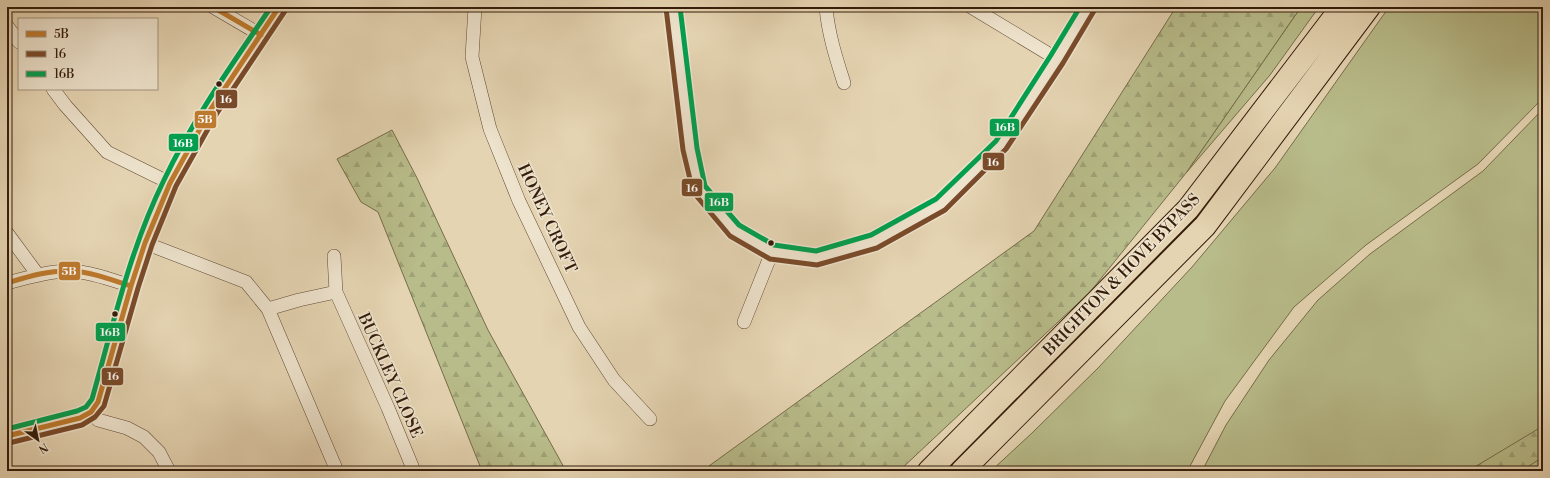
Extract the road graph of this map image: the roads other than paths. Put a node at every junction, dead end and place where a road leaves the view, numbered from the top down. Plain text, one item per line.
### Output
1 (213, 7) edge
2 (279, 7) edge
3 (475, 7) edge
4 (673, 7) edge
5 (826, 7) edge
6 (971, 7) edge
7 (1088, 7) edge
8 (1342, 7) edge
9 (1369, 7) edge
10 (7, 26) edge
11 (261, 35) junction
12 (18, 41) edge
13 (1057, 59) junction
14 (844, 83) dead end
15 (54, 90) edge
16 (170, 183) junction
17 (7, 233) edge
18 (145, 243) junction
19 (772, 252) junction
20 (334, 256) dead end
21 (38, 275) junction
22 (7, 283) edge
23 (131, 286) junction
24 (336, 292) junction
25 (268, 309) junction
26 (744, 322) dead end
27 (91, 412) junction
28 (650, 419) dead end
29 (7, 436) edge
30 (169, 471) edge
31 (337, 471) edge
32 (414, 471) edge
33 (929, 471) edge
34 (962, 471) edge

1 - 11 street
2 - 11 street
3 - 28 street, HONEY CROFT
4 - 19 street
5 - 14 street
6 - 13 street
7 - 13 street
8 - 33 highway, BRIGHTON & HOVE BYPASS
9 - 34 highway, BRIGHTON & HOVE BYPASS
10 - 12 street
11 - 16 street
13 - 19 street
15 - 16 street
16 - 18 street
17 - 21 street
18 - 23 street
18 - 25 street
19 - 26 street
20 - 24 street, BUCKLEY CLOSE
21 - 22 street
21 - 23 street
23 - 27 street
24 - 25 street
24 - 32 street, BUCKLEY CLOSE
25 - 31 street
27 - 29 street
27 - 30 street

